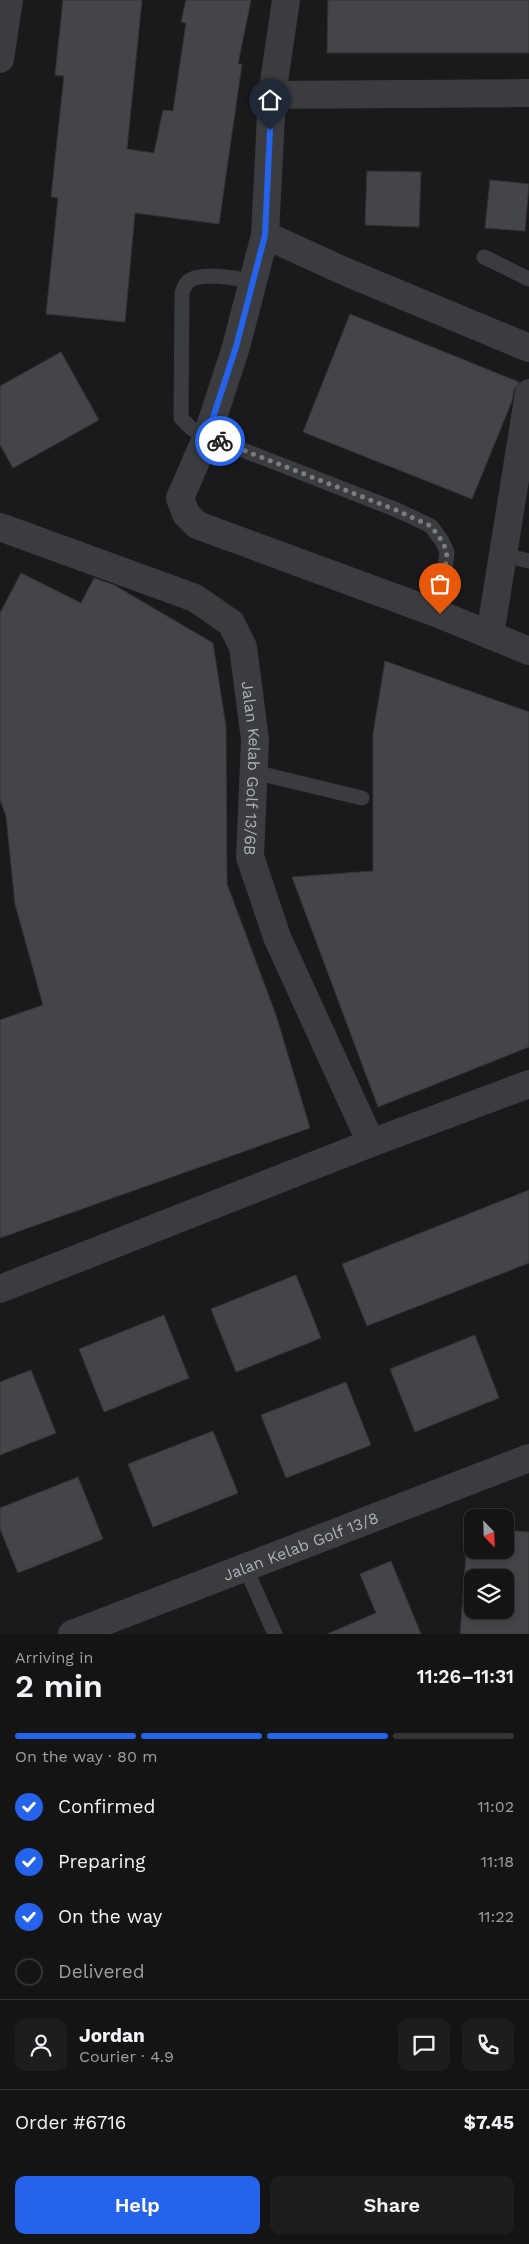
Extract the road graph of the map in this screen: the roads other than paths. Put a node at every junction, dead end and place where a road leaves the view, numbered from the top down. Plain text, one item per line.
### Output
1 (9, 0) edge
2 (286, 0) edge
3 (0, 58) edge
4 (529, 93) edge
5 (272, 95) junction
6 (265, 235) junction
7 (484, 256) dead end
8 (529, 280) edge
9 (254, 281) junction
10 (529, 348) edge
11 (529, 393) edge
12 (207, 436) junction
13 (0, 527) edge
14 (516, 558) edge
15 (440, 614) junction
16 (490, 634) junction
17 (529, 651) edge
18 (254, 772) junction
19 (362, 798) dead end
20 (529, 1084) edge
21 (371, 1143) junction
22 (0, 1289) edge
23 (529, 1458) edge
24 (245, 1567) junction
25 (72, 1634) edge
26 (275, 1634) edge

1 - 3 street
2 - 5 street
4 - 5 street
5 - 6 street
6 - 9 street
6 - 10 street
7 - 8 lane
9 - 12 street
9 - 12 lane
11 - 14 street
12 - 15 lane
12 - 15 street
13 - 18 street, Jalan Kelab Golf 13/6B
14 - 16 street
15 - 16 street
16 - 17 street
18 - 19 lane
18 - 21 street, Jalan Kelab Golf 13/6B
20 - 21 street
21 - 22 street
23 - 24 street, Jalan Kelab Golf 13/8
24 - 25 street, Jalan Kelab Golf 13/8
24 - 26 lane

